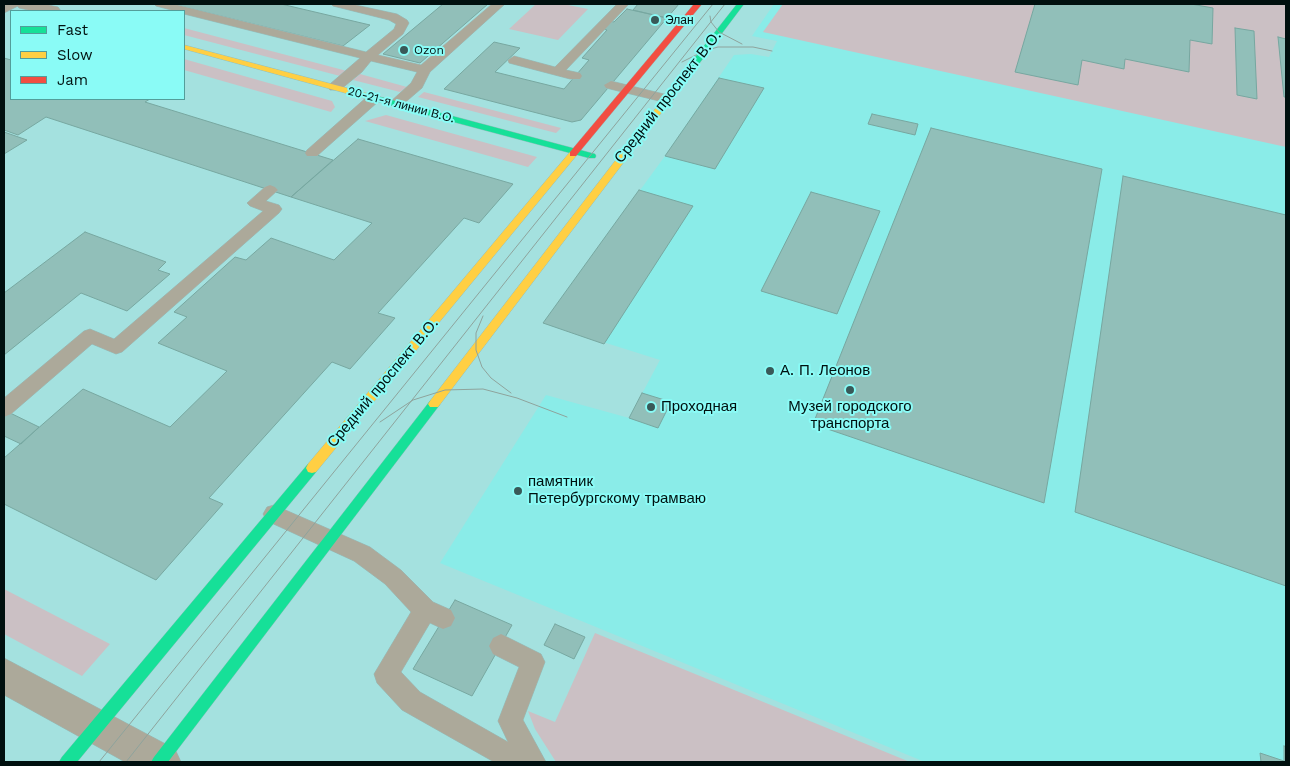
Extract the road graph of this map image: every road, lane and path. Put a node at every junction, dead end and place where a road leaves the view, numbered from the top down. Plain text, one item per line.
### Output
1 (16, 4) edge
2 (160, 4) edge
3 (499, 4) edge
4 (623, 4) edge
5 (698, 4) edge
6 (740, 4) edge
7 (344, 5) edge
8 (4, 10) edge
9 (184, 10) edge
10 (185, 10) edge
11 (185, 46) edge
12 (368, 56) junction
13 (514, 60) dead end
14 (424, 70) junction
15 (558, 71) junction
16 (575, 76) dead end
17 (611, 85) dead end
18 (335, 87) junction
19 (627, 89) junction
20 (374, 98) junction
21 (667, 99) junction
22 (396, 104) junction
23 (576, 152) junction
24 (312, 153) dead end
25 (618, 163) junction
26 (270, 190) dead end
27 (4, 409) edge
28 (274, 514) junction
29 (332, 539) junction
30 (501, 646) dead end
31 (4, 676) edge
32 (111, 735) junction
33 (67, 762) edge
34 (160, 762) edge
35 (518, 762) edge
36 (533, 762) edge

1 - 8 lane
2 - 9 lane
3 - 14 lane
4 - 15 lane
5 - 19 main road, Средний проспект В.О.
6 - 21 main road, Средний проспект В.О.
7 - 12 lane
10 - 12 lane
11 - 18 main road, 20-21-я линии В.О.
12 - 14 lane
12 - 18 lane
13 - 15 lane
14 - 22 lane
15 - 16 lane
17 - 19 lane
18 - 20 main road, 20-21-я линии В.О.
19 - 21 lane
19 - 23 main road, Средний проспект В.О.
20 - 22 main road, 20-21-я линии В.О.
20 - 24 lane
21 - 25 main road, Средний проспект В.О.
22 - 23 main road, 20-21-я линии В.О.
23 - 25 main road, 20-21-я линии В.О.
23 - 28 main road, Средний проспект В.О.
25 - 29 main road, Средний проспект В.О.
26 - 27 lane
28 - 29 lane
28 - 32 main road, Средний проспект В.О.
29 - 34 main road, Средний проспект В.О.
29 - 35 lane
30 - 36 lane
31 - 32 street
32 - 33 main road, Средний проспект В.О.
32 - 34 street

